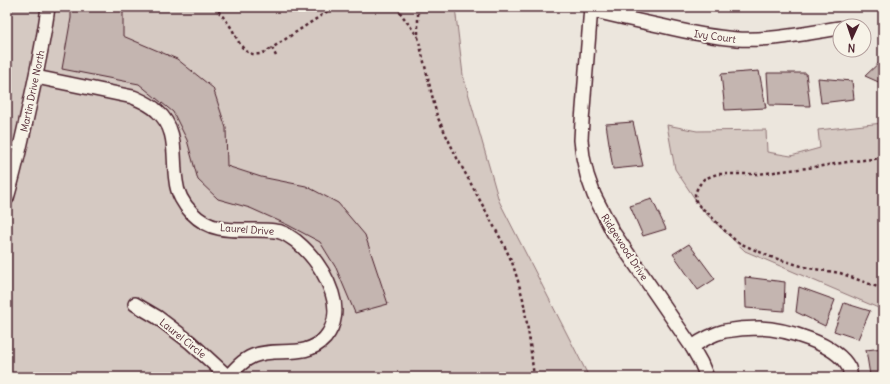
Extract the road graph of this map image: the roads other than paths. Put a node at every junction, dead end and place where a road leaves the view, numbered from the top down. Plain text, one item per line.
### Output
1 (48, 7) edge
2 (591, 9) edge
3 (832, 29) edge
4 (36, 77) junction
5 (7, 198) edge
6 (135, 304) dead end
7 (692, 347) junction
8 (228, 377) edge
9 (707, 377) edge
10 (851, 377) edge

1 - 4 street, Martin Drive North
2 - 3 street, Ivy Court
2 - 7 street, Ridgewood Drive
4 - 5 street, Martin Drive North
4 - 8 street, Laurel Drive
6 - 8 street, Laurel Circle
7 - 9 street, Ridgewood Drive
7 - 10 street

